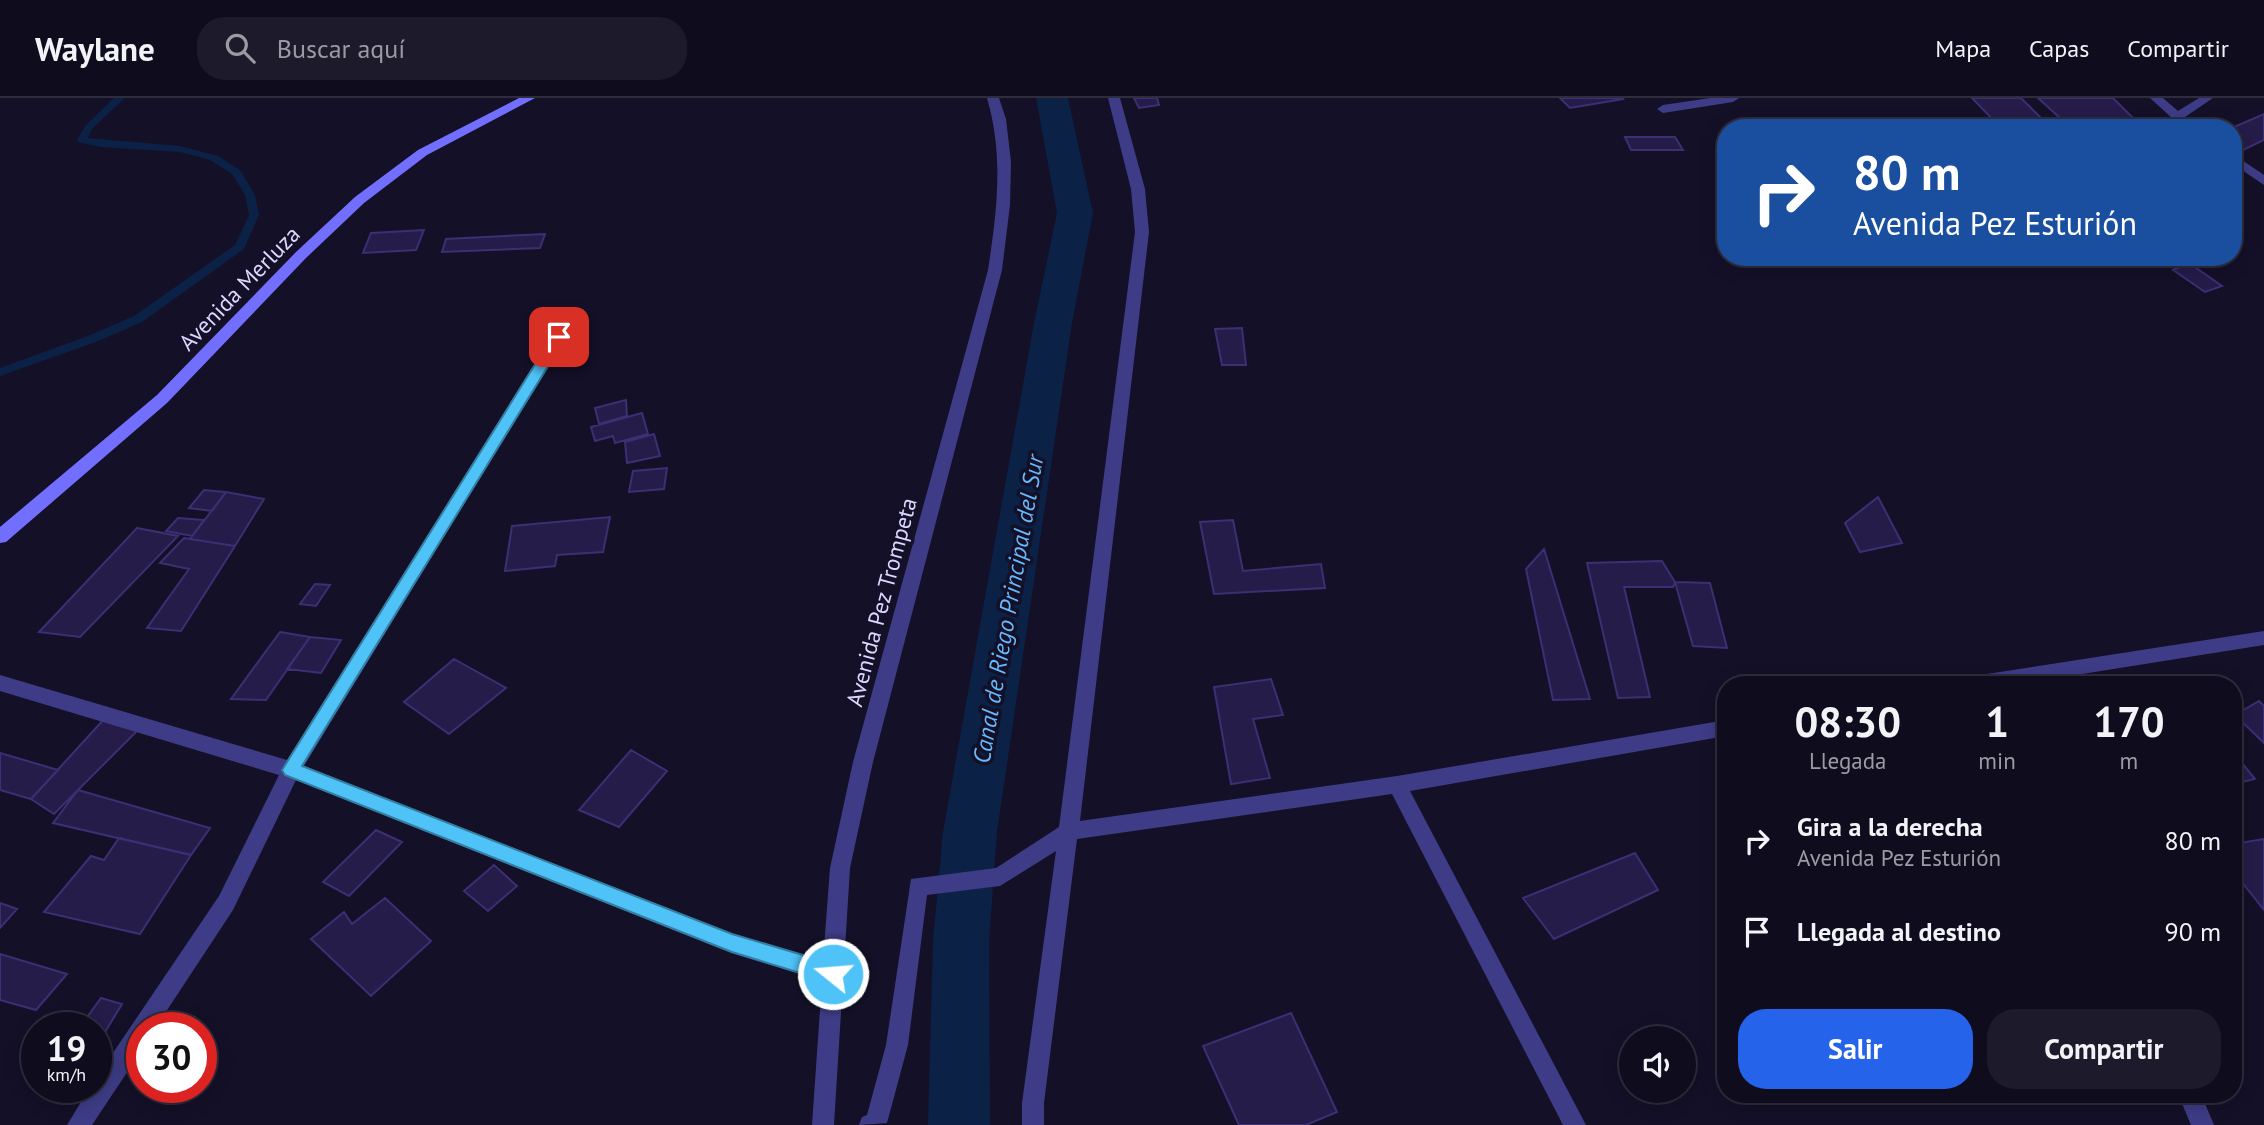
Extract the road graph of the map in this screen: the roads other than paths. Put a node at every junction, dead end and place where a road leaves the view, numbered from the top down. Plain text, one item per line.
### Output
1 (529, 98) edge
2 (993, 98) edge
3 (1114, 98) edge
4 (1733, 98) edge
5 (2156, 98) edge
6 (2207, 98) edge
7 (1663, 109) dead end
8 (2177, 117) junction
9 (2180, 119) edge
10 (2242, 165) edge
11 (2264, 181) edge
12 (559, 337) dead end
13 (0, 537) edge
14 (2264, 638) edge
15 (2039, 676) edge
16 (0, 683) edge
17 (1717, 729) edge
18 (291, 770) junction
19 (1397, 785) junction
20 (1070, 831) junction
21 (833, 974) junction
22 (154, 1012) edge
23 (126, 1053) edge
24 (2193, 1103) edge
25 (78, 1125) edge
26 (822, 1125) edge
27 (870, 1125) edge
28 (1033, 1125) edge
29 (1575, 1125) edge
30 (2203, 1125) edge

1 - 13 main road, Avenida Merluza
2 - 21 street, Avenida Pez Trompeta
3 - 20 street
4 - 7 street
5 - 8 street
6 - 8 street
8 - 9 street
10 - 11 street
12 - 18 street
14 - 15 street
16 - 18 street
17 - 19 street
18 - 21 street
18 - 22 street
19 - 20 street
19 - 29 street
20 - 27 street
20 - 28 street
21 - 26 street, Avenida Pez Trompeta
23 - 25 street
24 - 30 street

